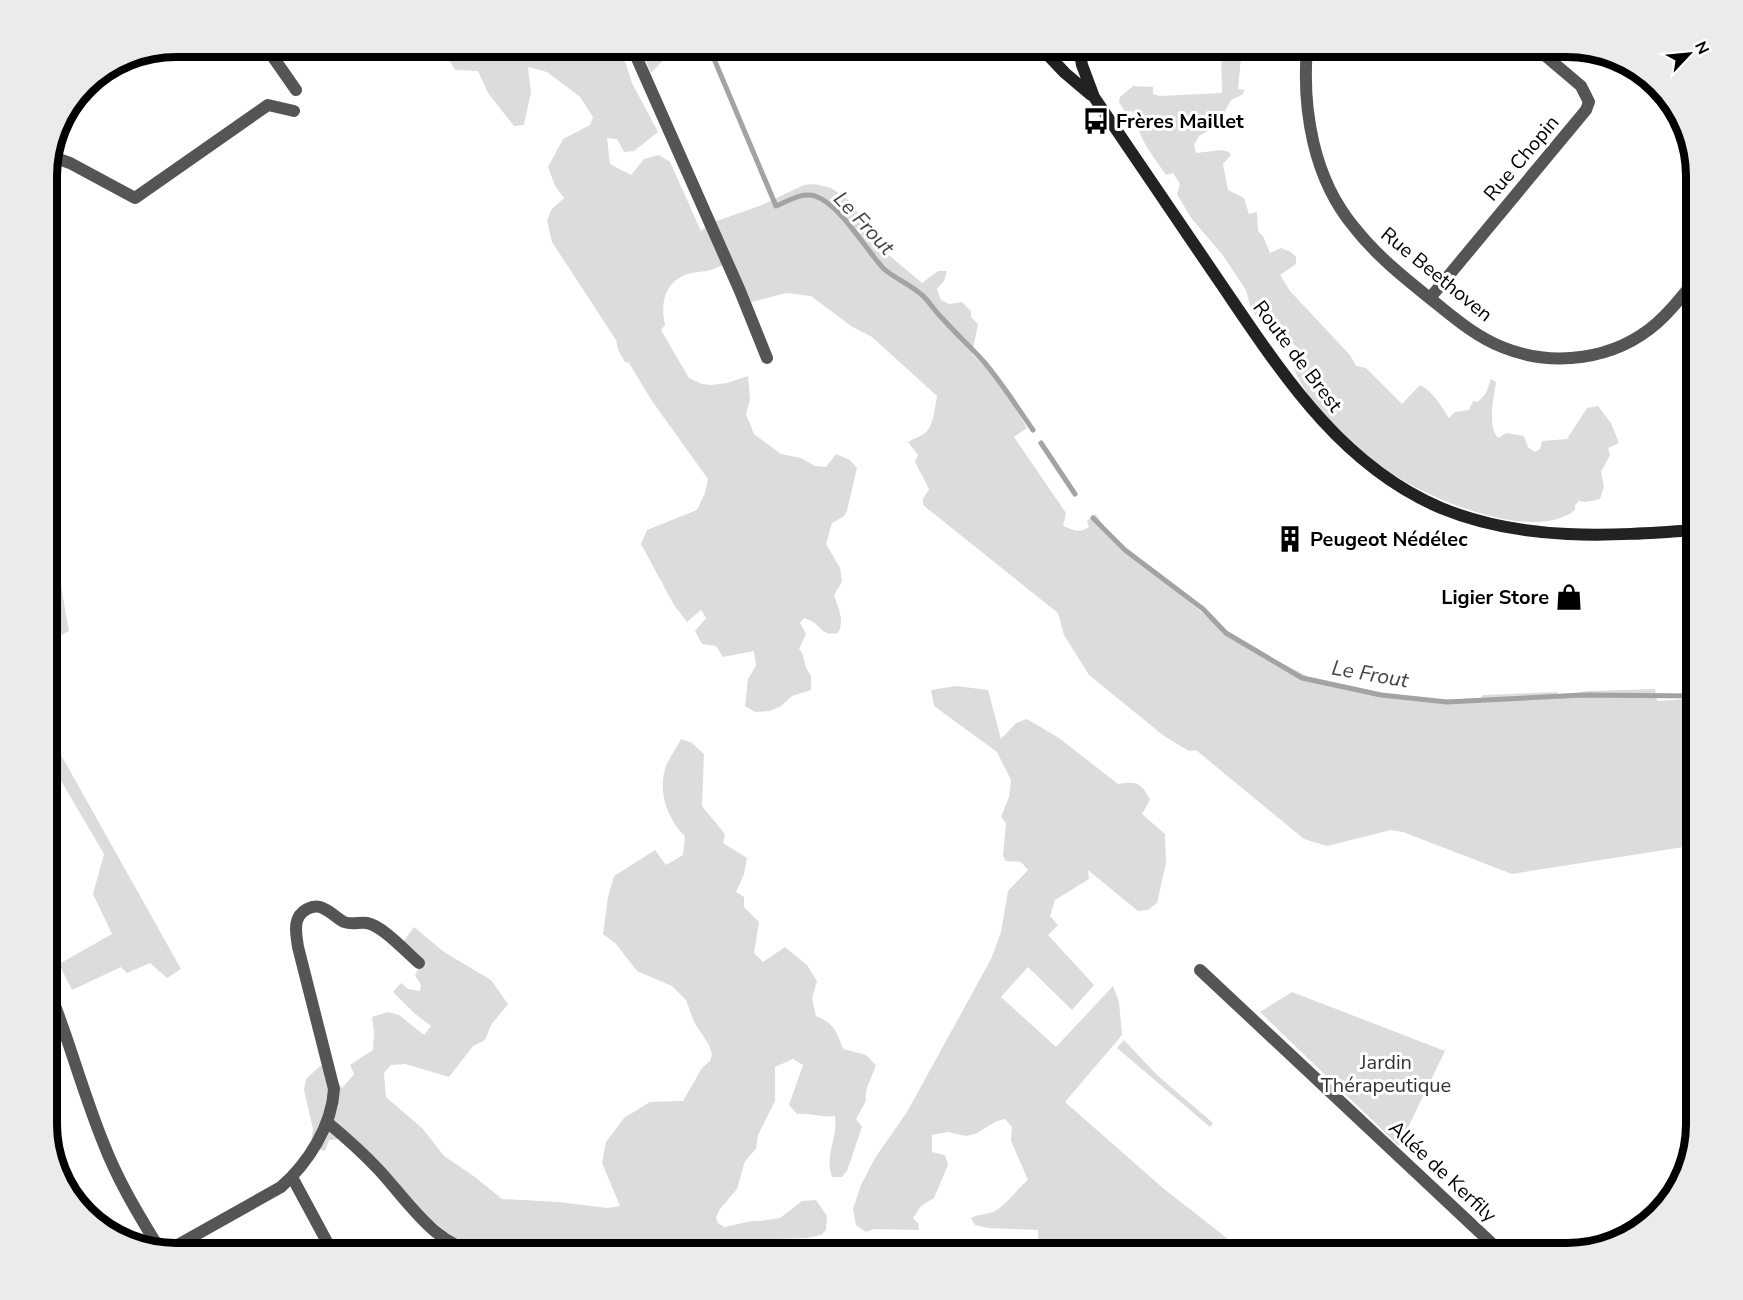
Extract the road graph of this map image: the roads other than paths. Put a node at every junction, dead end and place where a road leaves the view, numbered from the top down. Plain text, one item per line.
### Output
1 (274, 57) edge
2 (637, 57) edge
3 (1050, 57) edge
4 (1081, 57) edge
5 (1306, 57) edge
6 (1548, 57) edge
7 (296, 90) dead end
8 (1094, 97) junction
9 (294, 111) dead end
10 (58, 159) edge
11 (1686, 291) edge
12 (1430, 298) junction
13 (767, 358) dead end
14 (1686, 531) edge
15 (419, 963) dead end
16 (1200, 970) dead end
17 (57, 1013) edge
18 (327, 1122) junction
19 (292, 1177) junction
20 (155, 1241) edge
21 (181, 1243) edge
22 (327, 1243) edge
23 (452, 1243) edge
24 (1490, 1243) edge

1 - 7 street
2 - 13 street
3 - 8 main road, Route de Brest
4 - 8 main road, Route de Brest
5 - 12 street, Rue Beethoven
6 - 12 street, Rue Chopin
8 - 14 main road, Route de Brest
9 - 10 street
11 - 12 street, Rue Beethoven
15 - 18 street
16 - 24 street, Allée de Kerfily
17 - 20 street
18 - 19 street
18 - 23 street
19 - 21 street
19 - 22 street

